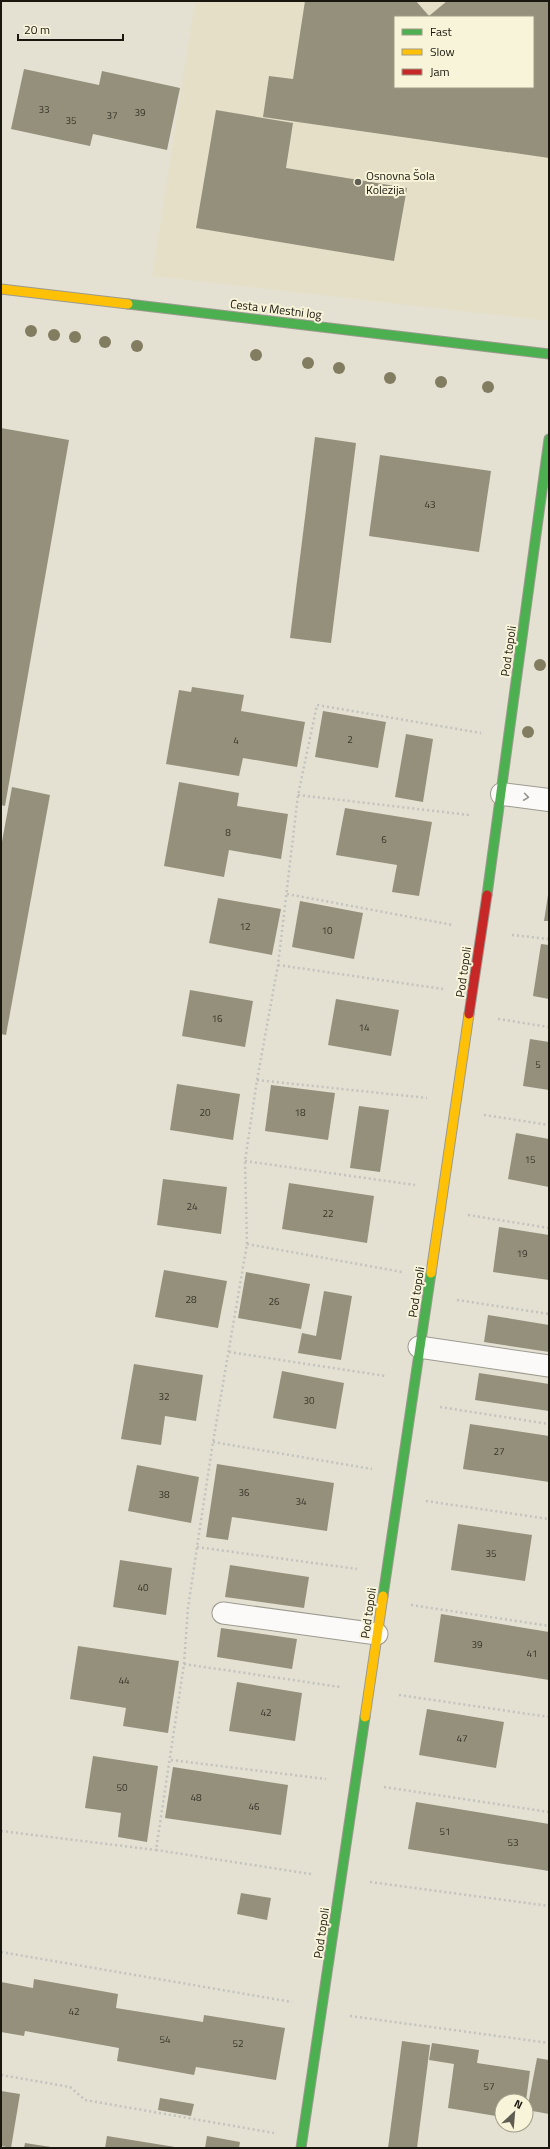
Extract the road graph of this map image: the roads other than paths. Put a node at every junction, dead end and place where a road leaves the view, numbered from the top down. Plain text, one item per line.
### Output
1 (1, 288) edge
2 (549, 354) edge
3 (549, 439) edge
4 (545, 505) edge
5 (543, 529) edge
6 (502, 794) junction
7 (549, 800) edge
8 (419, 1347) junction
9 (549, 1366) edge
10 (223, 1613) dead end
11 (377, 1634) junction
12 (301, 2148) edge

1 - 2 street, Cesta v Mestni log
3 - 4 street, Pod topoli
4 - 5 street, Pod topoli
5 - 6 street, Pod topoli
6 -> 7 street
6 - 8 street, Pod topoli
8 - 9 lane
8 - 11 street, Pod topoli
10 - 11 lane
11 - 12 street, Pod topoli

